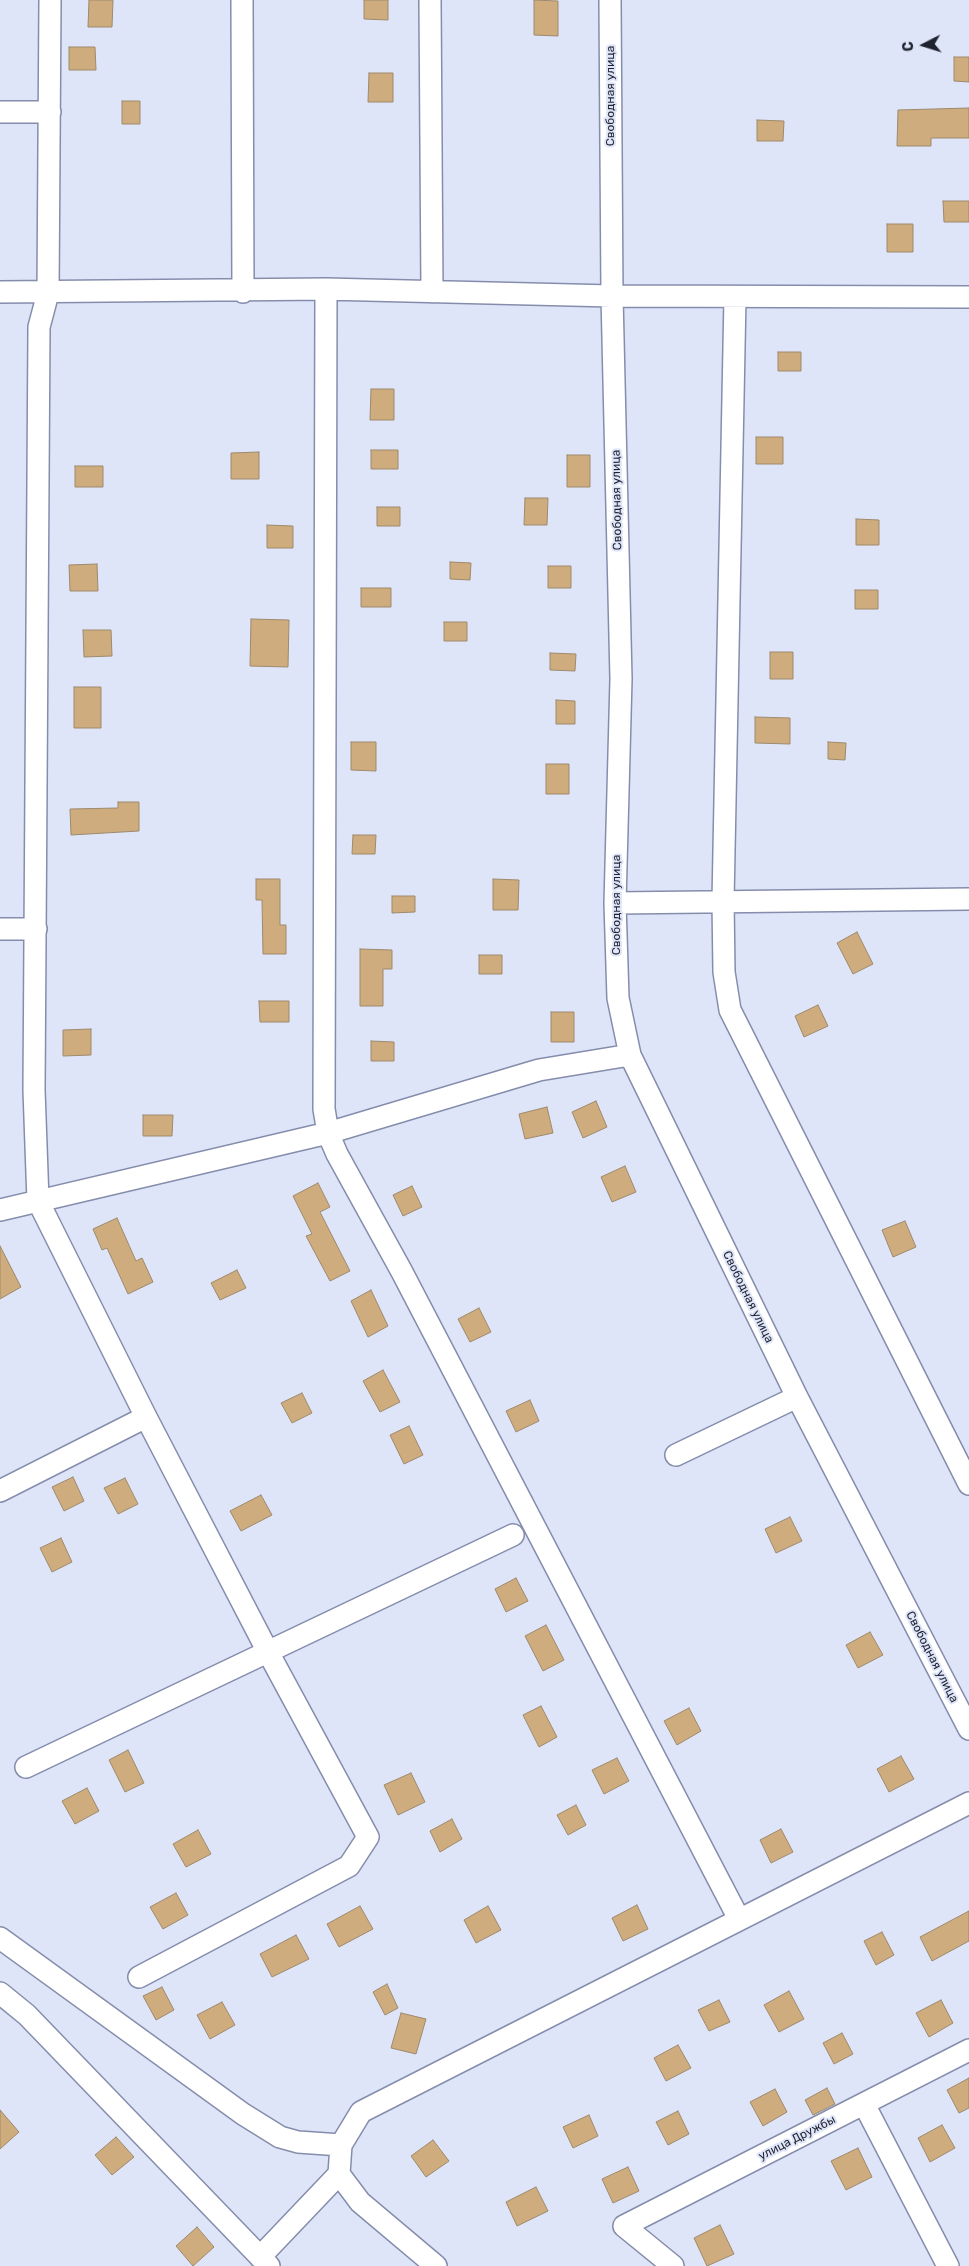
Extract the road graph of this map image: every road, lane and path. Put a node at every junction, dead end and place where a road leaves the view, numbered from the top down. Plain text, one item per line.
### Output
1 (50, 0) edge
2 (242, 0) edge
3 (430, 0) edge
4 (610, 0) edge
5 (0, 112) edge
6 (50, 112) junction
7 (326, 289) junction
8 (0, 292) edge
9 (243, 292) junction
10 (432, 292) junction
11 (48, 293) junction
12 (612, 296) junction
13 (735, 297) junction
14 (969, 297) edge
15 (969, 899) edge
16 (723, 901) junction
17 (615, 903) junction
18 (0, 929) edge
19 (36, 929) junction
20 (630, 1055) junction
21 (328, 1133) junction
22 (38, 1201) junction
23 (0, 1210) edge
24 (797, 1397) junction
25 (146, 1418) junction
26 (676, 1455) dead end
27 (969, 1484) edge
28 (0, 1491) edge
29 (513, 1536) dead end
30 (268, 1652) junction
31 (969, 1729) edge
32 (26, 1767) dead end
33 (969, 1802) edge
34 (739, 1919) junction
35 (0, 1938) edge
36 (139, 1977) dead end
37 (0, 1993) edge
38 (969, 2050) edge
39 (864, 2104) junction
40 (342, 2145) junction
41 (339, 2174) junction
42 (265, 2262) edge
43 (436, 2266) edge
44 (673, 2266) edge
45 (948, 2266) edge

1 - 6 street
2 - 9 street
3 - 10 street
4 - 12 street, Свободная улица
5 - 6 street
6 - 11 street
7 - 9 street
7 - 10 street
7 - 21 street
8 - 11 street
9 - 11 street
10 - 12 street
11 - 19 street
12 - 13 street
12 - 17 street, Свободная улица
13 - 14 street
13 - 16 street
15 - 16 street
16 - 17 street
16 - 27 street
17 - 20 street, Свободная улица
18 - 19 street
19 - 22 street
20 - 21 street
20 - 24 street, Свободная улица
21 - 22 street
21 - 34 street
22 - 23 street
22 - 25 street
24 - 26 street
24 - 31 street, Свободная улица
25 - 28 street
25 - 30 street
29 - 30 street
30 - 32 street
30 - 36 street
33 - 34 street
34 - 40 street
35 - 40 street
37 - 42 street
38 - 39 street, улица Дружбы
39 - 44 street, улица Дружбы
39 - 45 street
40 - 41 street
41 - 42 street
41 - 43 street

